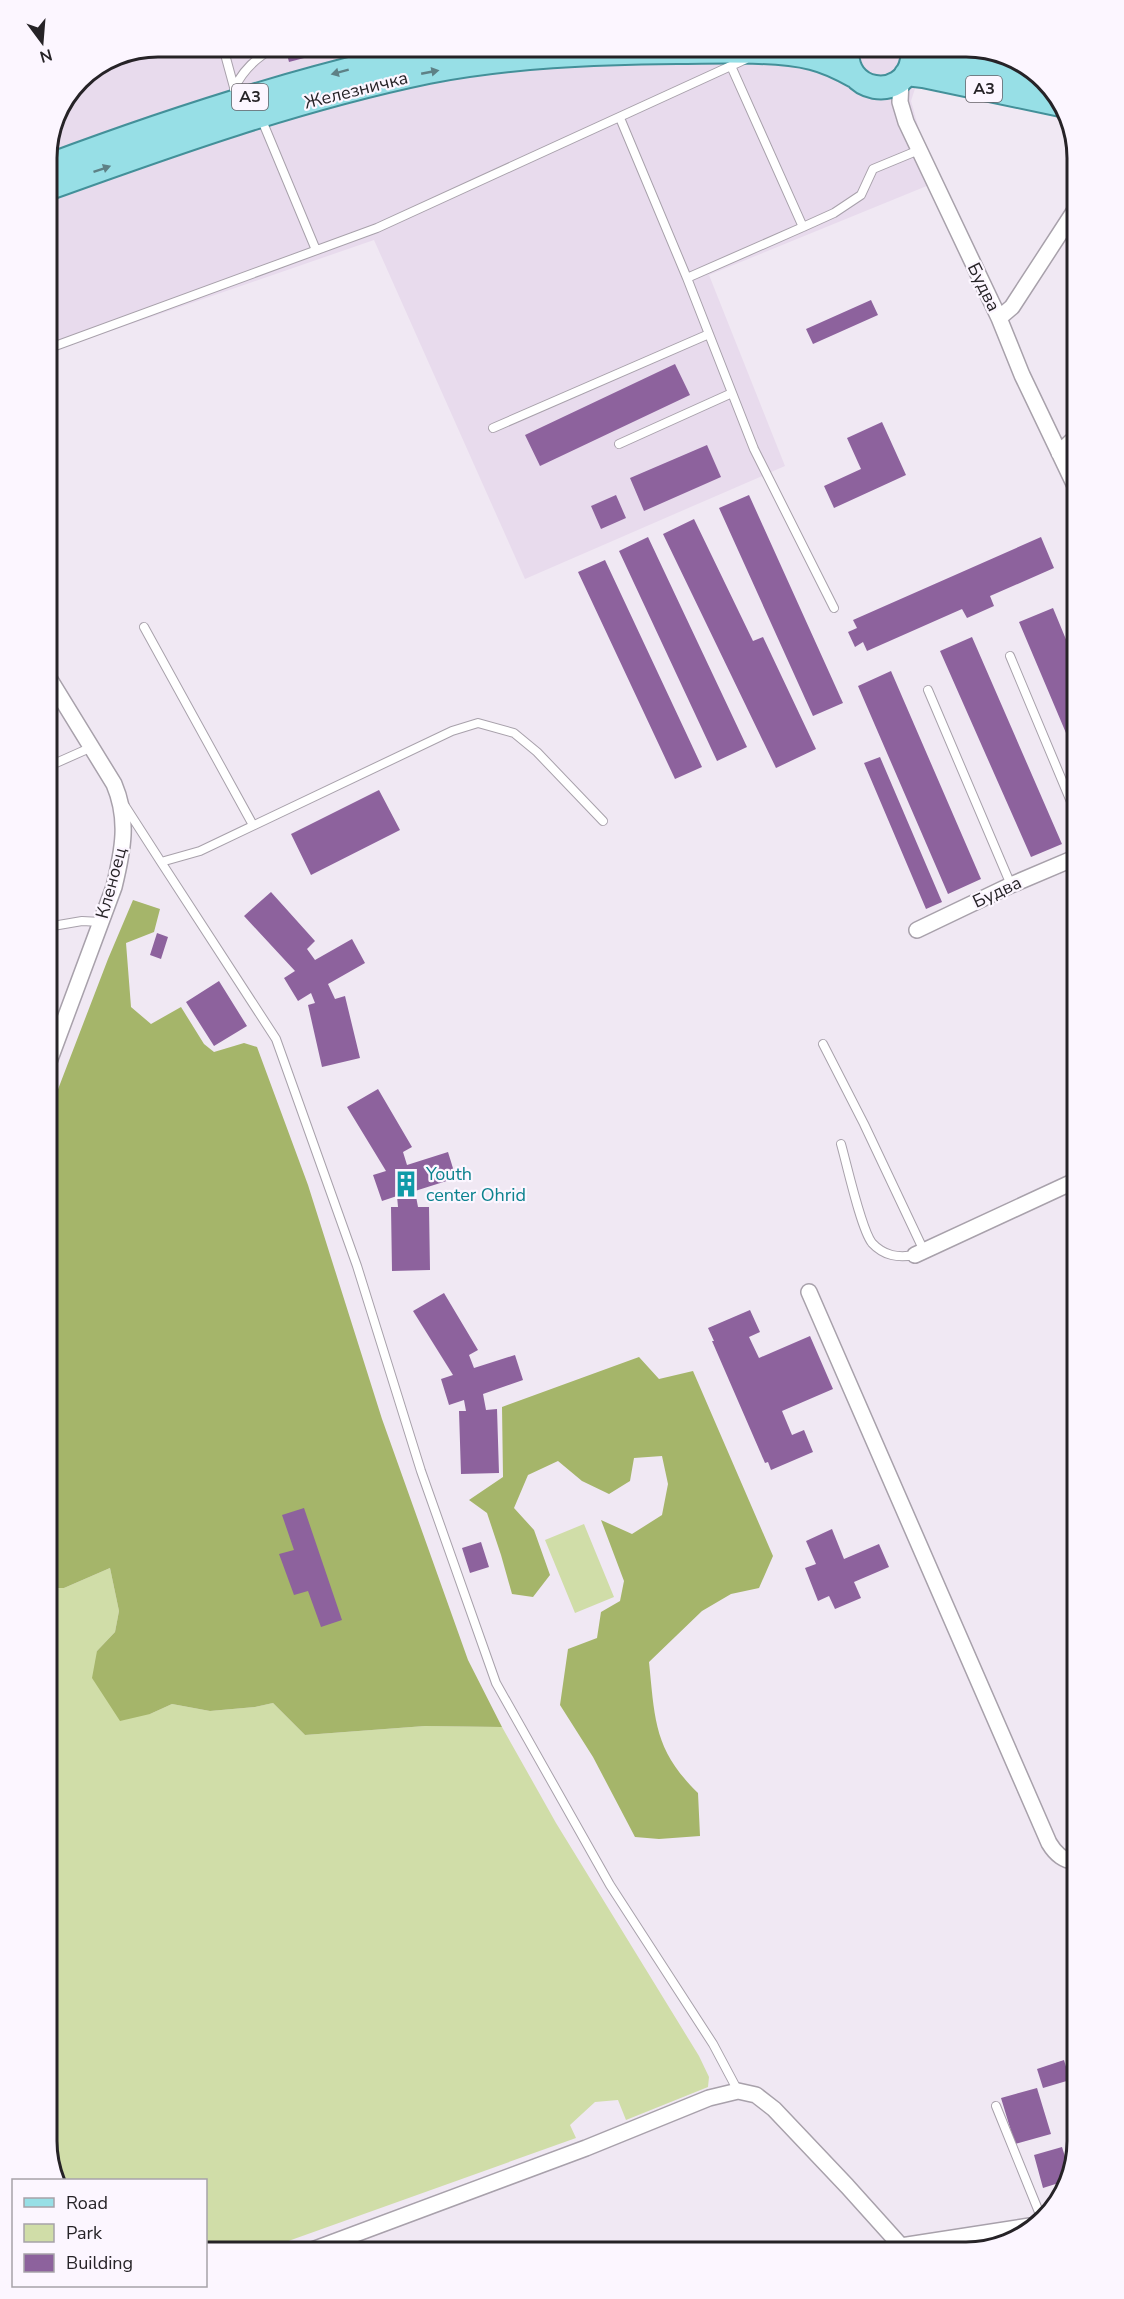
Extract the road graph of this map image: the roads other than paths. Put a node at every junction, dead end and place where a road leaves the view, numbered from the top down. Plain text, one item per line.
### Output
1 (226, 57) edge
2 (257, 57) edge
3 (381, 57) edge
4 (407, 57) edge
5 (547, 57) edge
6 (750, 57) edge
7 (810, 57) edge
8 (847, 57) edge
9 (911, 57) edge
10 (935, 57) edge
11 (386, 61) junction
12 (731, 66) junction
13 (1024, 75) edge
14 (904, 77) junction
15 (861, 81) junction
16 (236, 95) junction
17 (1049, 103) edge
18 (261, 116) junction
19 (620, 117) junction
20 (906, 122) junction
21 (919, 150) junction
22 (57, 162) edge
23 (57, 186) edge
24 (1067, 222) edge
25 (803, 227) junction
26 (316, 250) junction
27 (687, 278) junction
28 (999, 318) junction
29 (709, 334) junction
30 (57, 345) edge
31 (732, 393) junction
32 (493, 428) dead end
33 (619, 444) dead end
34 (1067, 447) edge
35 (1059, 453) junction
36 (1067, 469) edge
37 (834, 608) dead end
38 (144, 627) dead end
39 (1010, 656) dead end
40 (928, 690) dead end
41 (57, 691) edge
42 (92, 747) junction
43 (57, 763) edge
44 (1067, 792) edge
45 (122, 802) junction
46 (603, 821) dead end
47 (253, 825) junction
48 (1067, 861) edge
49 (161, 862) junction
50 (1011, 885) junction
51 (100, 922) junction
52 (57, 925) edge
53 (917, 930) dead end
54 (57, 1040) edge
55 (823, 1044) dead end
56 (841, 1144) dead end
57 (1067, 1185) edge
58 (920, 1253) junction
59 (809, 1292) dead end
60 (1067, 1859) edge
61 (738, 2091) junction
62 (996, 2106) dead end
63 (1039, 2211) edge
64 (1015, 2229) edge
65 (334, 2242) edge
66 (896, 2242) edge
67 (941, 2242) edge

1 - 16 lane
2 - 16 lane
3 - 11 lane
4 - 11 main road, Железничка / A3
18 -> 5 main road, Железничка / A3
6 - 12 lane
7 - 15 main road, Железничка / A3
8 - 15 main road
9 - 14 main road, A3
10 - 13 main road, A3
11 -> 16 main road, Железничка / A3
12 - 19 lane
12 - 25 lane
14 - 15 main road, A3
14 - 17 main road, A3
14 - 20 street
15 - 20 street
16 - 22 main road, Железничка / A3
23 -> 18 main road, Железничка / A3
18 - 26 lane
19 - 26 lane
19 - 27 lane
20 - 21 street, Будва
21 - 25 lane
21 - 28 street, Будва
24 - 28 street
25 - 27 lane
26 - 30 lane
27 - 29 lane
28 - 35 street, Будва
29 - 31 lane
29 - 32 lane
31 - 33 lane
31 - 37 lane
34 - 35 street
35 - 36 street, Будва
38 - 47 lane
39 - 44 lane
40 - 50 lane
41 - 42 street, Кленоец
42 - 43 lane
42 - 45 street, Кленоец
45 - 49 lane
45 - 51 street, Кленоец
46 - 47 lane
47 - 49 lane
48 - 50 street, Будва
49 - 61 lane
50 - 53 street, Будва
51 - 52 lane
51 - 54 street, Кленоец
55 - 58 lane
56 - 58 lane
57 - 58 street
59 - 60 street
61 - 65 street
61 - 66 street
62 - 63 lane
64 - 67 street

